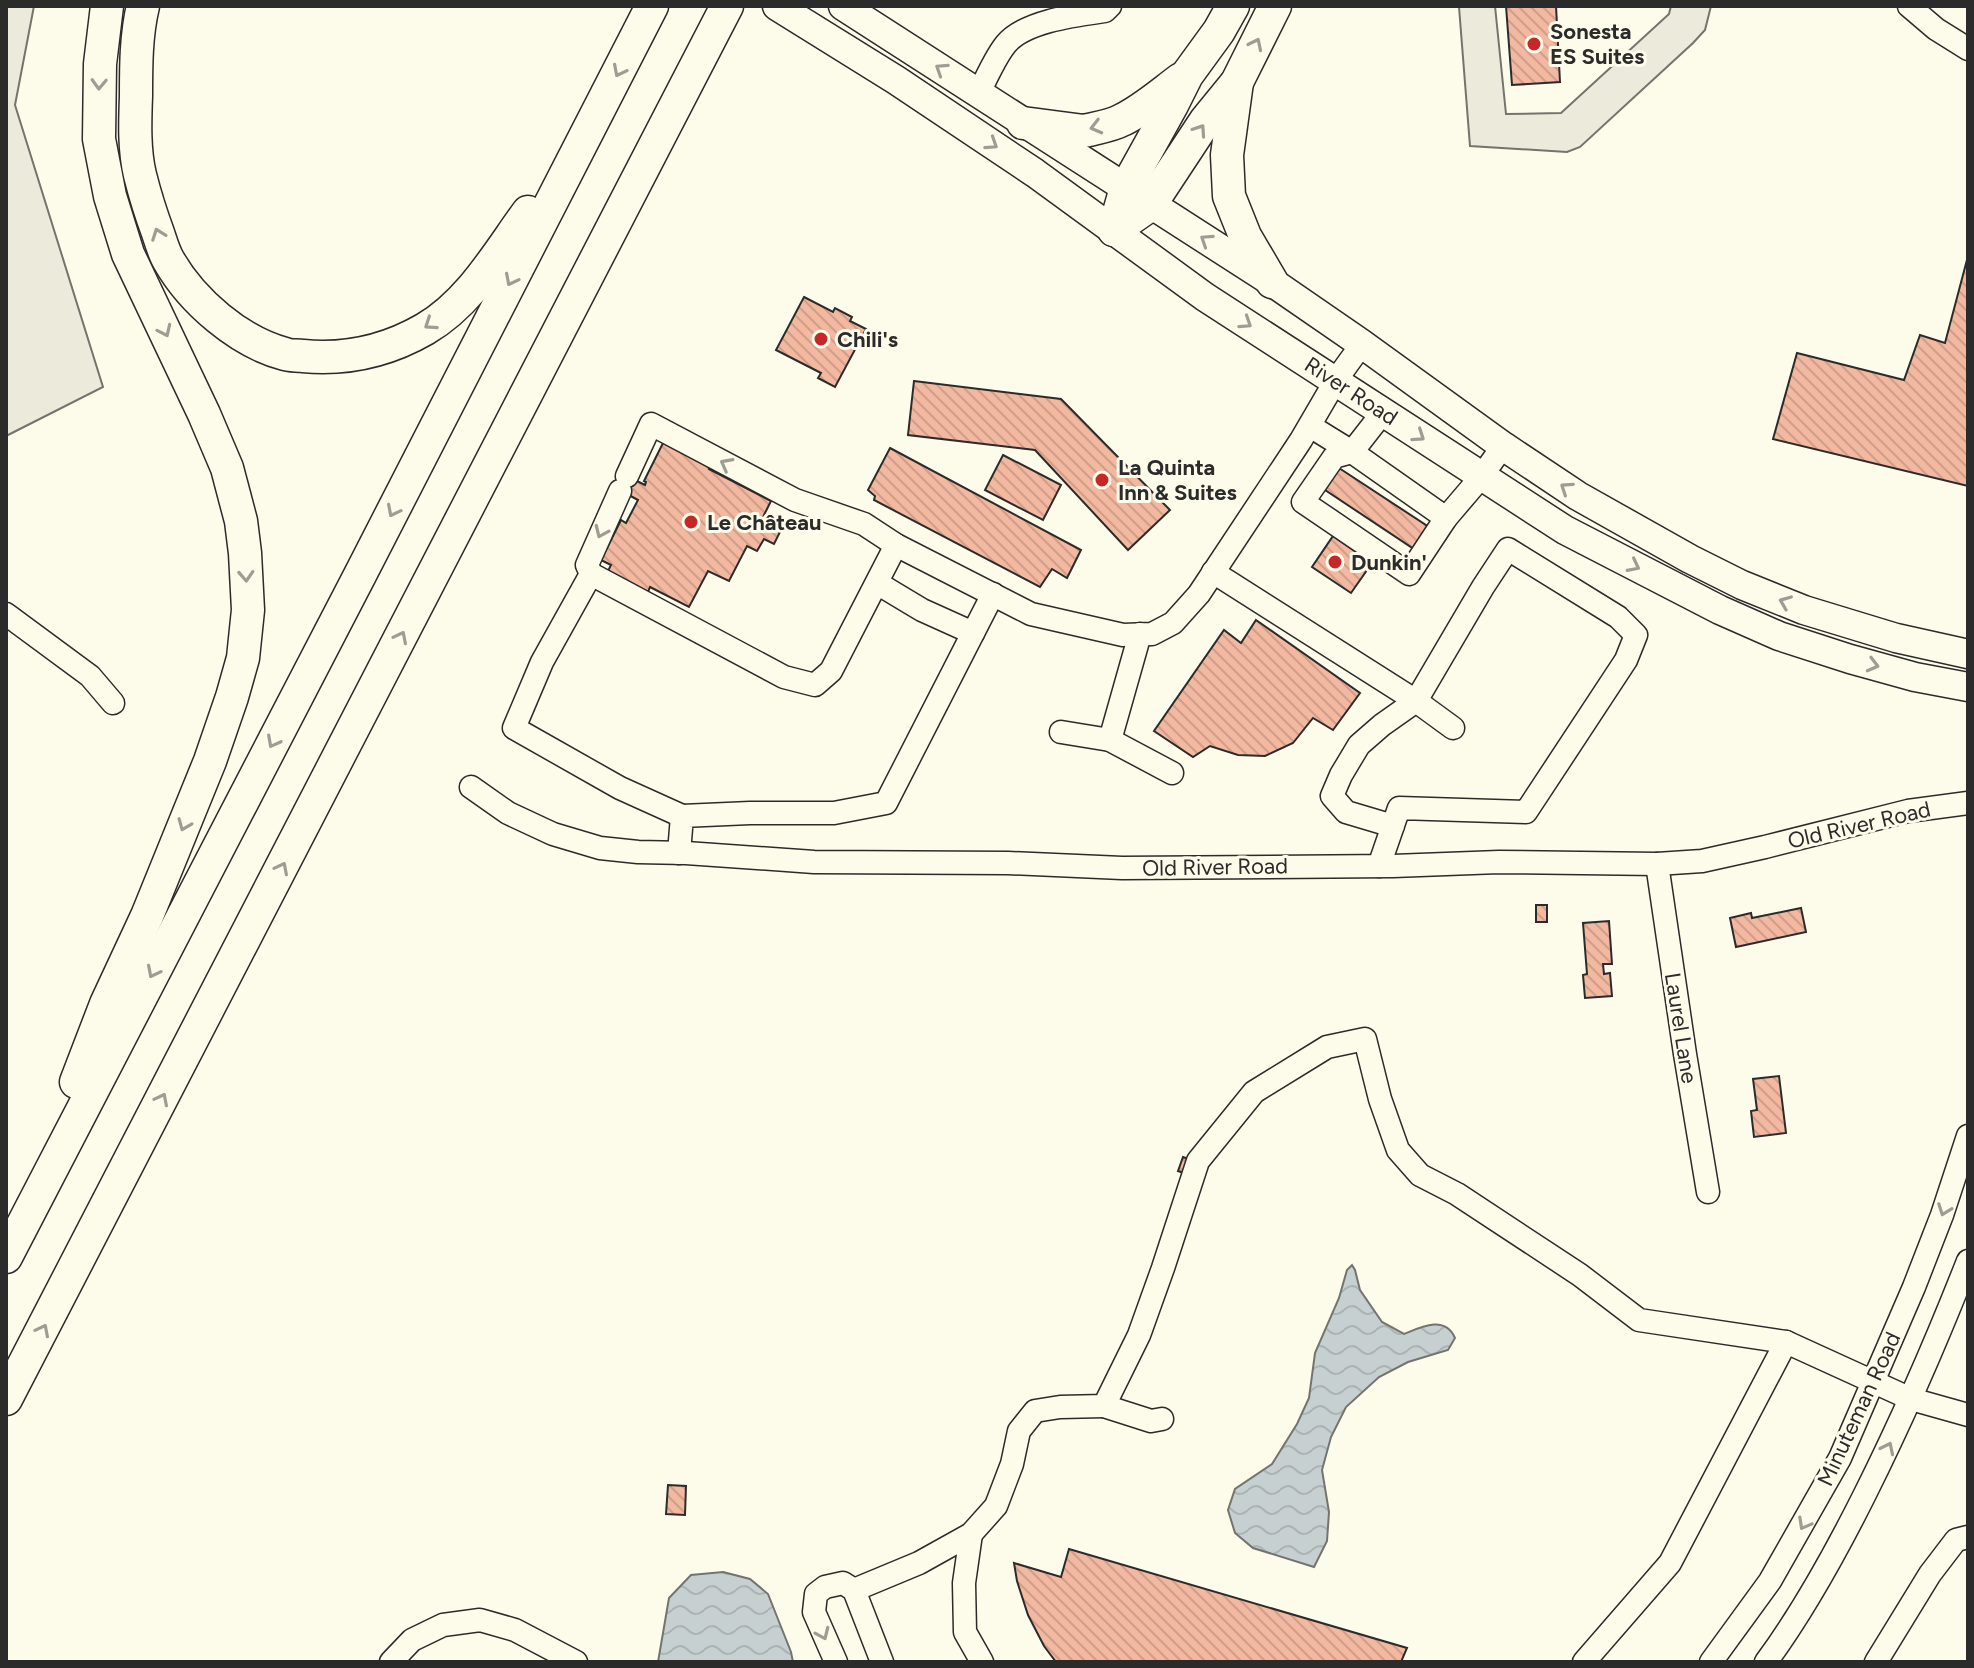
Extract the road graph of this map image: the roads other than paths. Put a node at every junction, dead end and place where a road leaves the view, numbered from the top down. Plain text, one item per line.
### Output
1 (107, 6) edge
2 (143, 6) edge
3 (652, 6) edge
4 (727, 6) edge
5 (777, 6) edge
6 (1110, 6) edge
7 (1233, 6) edge
8 (1275, 6) edge
9 (1909, 6) edge
10 (847, 8) edge
11 (1968, 49) edge
12 (1187, 75) junction
13 (1237, 82) junction
14 (979, 93) junction
15 (1023, 123) junction
16 (585, 135) junction
17 (1138, 196) junction
18 (1114, 230) junction
19 (1272, 282) junction
20 (1362, 344) junction
21 (1336, 380) junction
22 (1384, 411) junction
23 (1310, 426) junction
24 (1503, 446) junction
25 (1352, 452) junction
26 (1481, 477) junction
27 (1446, 518) junction
28 (896, 545) junction
29 (1213, 572) junction
30 (591, 574) junction
31 (877, 583) junction
32 (993, 594) junction
33 (6, 614) edge
34 (973, 633) junction
35 (1140, 634) junction
36 (1968, 654) edge
37 (1968, 687) edge
38 (1416, 701) junction
39 (113, 703) dead end
40 (1453, 728) dead end
41 (1061, 732) dead end
42 (1110, 740) junction
43 (1172, 773) dead end
44 (471, 787) dead end
45 (1968, 803) edge
46 (682, 816) junction
47 (1393, 826) junction
48 (679, 853) junction
49 (1657, 864) junction
50 (1379, 866) junction
51 (1968, 1136) edge
52 (1708, 1192) dead end
53 (13, 1243) edge
54 (1968, 1261) edge
55 (1786, 1342) junction
56 (1873, 1382) junction
57 (6, 1399) edge
58 (1911, 1399) junction
59 (1104, 1406) junction
60 (1968, 1415) edge
61 (1162, 1419) dead end
62 (971, 1534) junction
63 (1968, 1537) edge
64 (854, 1590) junction
65 (391, 1662) edge
66 (576, 1662) edge
67 (836, 1662) edge
68 (882, 1662) edge
69 (982, 1662) edge
70 (1584, 1662) edge
71 (1711, 1662) edge
72 (1766, 1662) edge
73 (1876, 1662) edge

1 -> 53 highway
16 -> 2 highway
3 -> 16 highway
57 -> 4 highway
5 -> 18 main road, River Road
6 - 14 street
7 - 12 highway
13 -> 8 highway
9 - 11 street
14 -> 10 main road, River Road
12 -> 15 highway
12 - 17 highway
17 -> 13 highway
13 - 19 highway
14 - 15 main road, River Road
15 - 17 main road, River Road
16 -> 53 highway
17 - 18 highway
19 -> 17 main road, River Road
18 -> 21 main road, River Road
19 - 20 main road, River Road
20 - 21 street
20 - 24 main road, River Road
21 - 22 main road, River Road
21 - 23 street
22 - 25 street
22 -> 26 main road, River Road
23 - 25 street
23 - 29 street
24 - 26 street
36 -> 24 main road, River Road
25 - 27 street
25 - 27 street
26 - 27 street
26 -> 37 main road, River Road
28 -> 30 street
28 - 31 street
28 - 32 street
29 - 35 street
29 - 38 street
30 - 31 street
30 - 46 street
31 - 34 street
32 - 34 street
32 - 35 street
33 - 39 street
34 - 46 street
35 - 42 street
38 - 40 street
38 - 47 street
38 - 47 street
41 - 42 street
42 - 43 street
44 - 48 street, Old River Road
45 - 49 street, Old River Road
46 - 48 street
47 - 50 street
48 - 50 street, Old River Road
49 - 50 street, Old River Road
49 - 52 street, Laurel Lane
51 -> 56 street, Minuteman Road
54 - 58 street, Minuteman Road
55 - 56 street
55 - 59 street
55 - 70 street
56 - 58 street
56 -> 71 street, Minuteman Road
58 - 60 street
72 -> 58 street, Minuteman Road
59 - 61 street
59 - 62 street
62 - 64 street
62 - 69 street
63 - 73 street
64 -> 67 street
64 - 68 street
65 - 66 street

